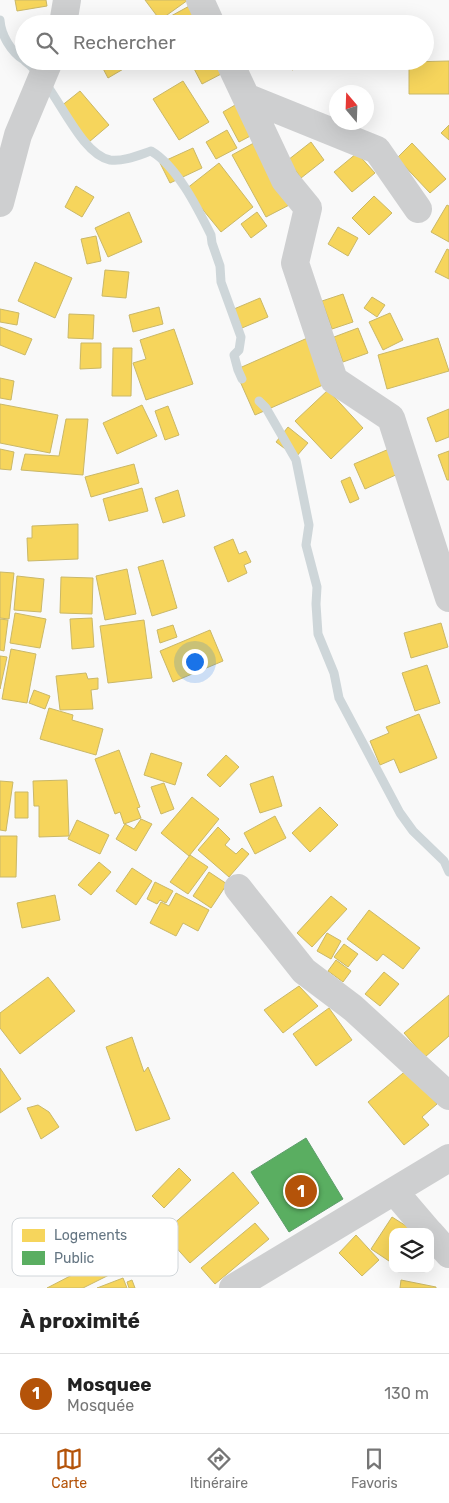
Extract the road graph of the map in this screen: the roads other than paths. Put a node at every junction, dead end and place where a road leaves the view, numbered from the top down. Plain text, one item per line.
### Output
1 (67, 0) edge
2 (200, 0) edge
3 (64, 15) edge
4 (207, 15) edge
5 (233, 70) edge
6 (41, 81) edge
7 (246, 97) junction
8 (0, 203) edge
9 (418, 209) dead end
10 (449, 598) edge
11 (238, 888) dead end
12 (449, 1096) edge
13 (449, 1158) edge
14 (394, 1192) junction
15 (426, 1228) edge
16 (434, 1237) edge
17 (449, 1254) edge
18 (233, 1288) edge

1 - 3 street
2 - 4 street
5 - 7 street
6 - 8 street
7 - 9 street
7 - 10 street
11 - 12 street
13 - 14 street
14 - 15 street
14 - 18 street
16 - 17 street

